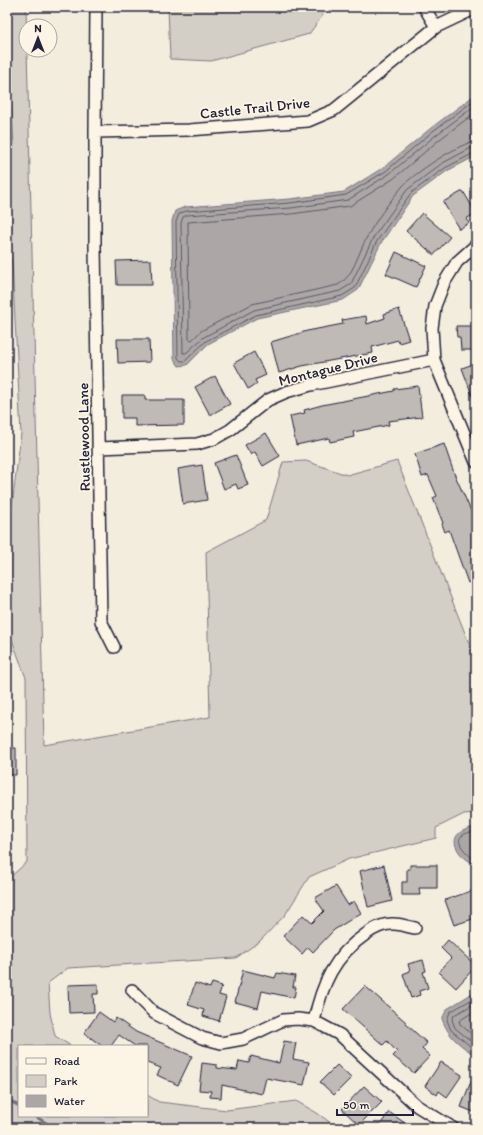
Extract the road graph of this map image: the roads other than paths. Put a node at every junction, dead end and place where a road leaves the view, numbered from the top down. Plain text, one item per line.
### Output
1 (96, 7) edge
2 (424, 7) edge
3 (476, 8) edge
4 (436, 27) junction
5 (95, 132) junction
6 (476, 245) edge
7 (434, 360) junction
8 (99, 448) junction
9 (476, 462) edge
10 (114, 647) dead end
11 (415, 928) dead end
12 (132, 990) dead end
13 (314, 1022) junction
14 (453, 1128) edge

1 - 5 street
2 - 4 street
3 - 4 street, Castle Trail Drive
4 - 5 street, Castle Trail Drive
5 - 8 street, Rustlewood Lane
6 - 7 street
7 - 8 street, Montague Drive
7 - 9 street
8 - 10 street, Rustlewood Lane
11 - 13 street
12 - 13 street
13 - 14 street

